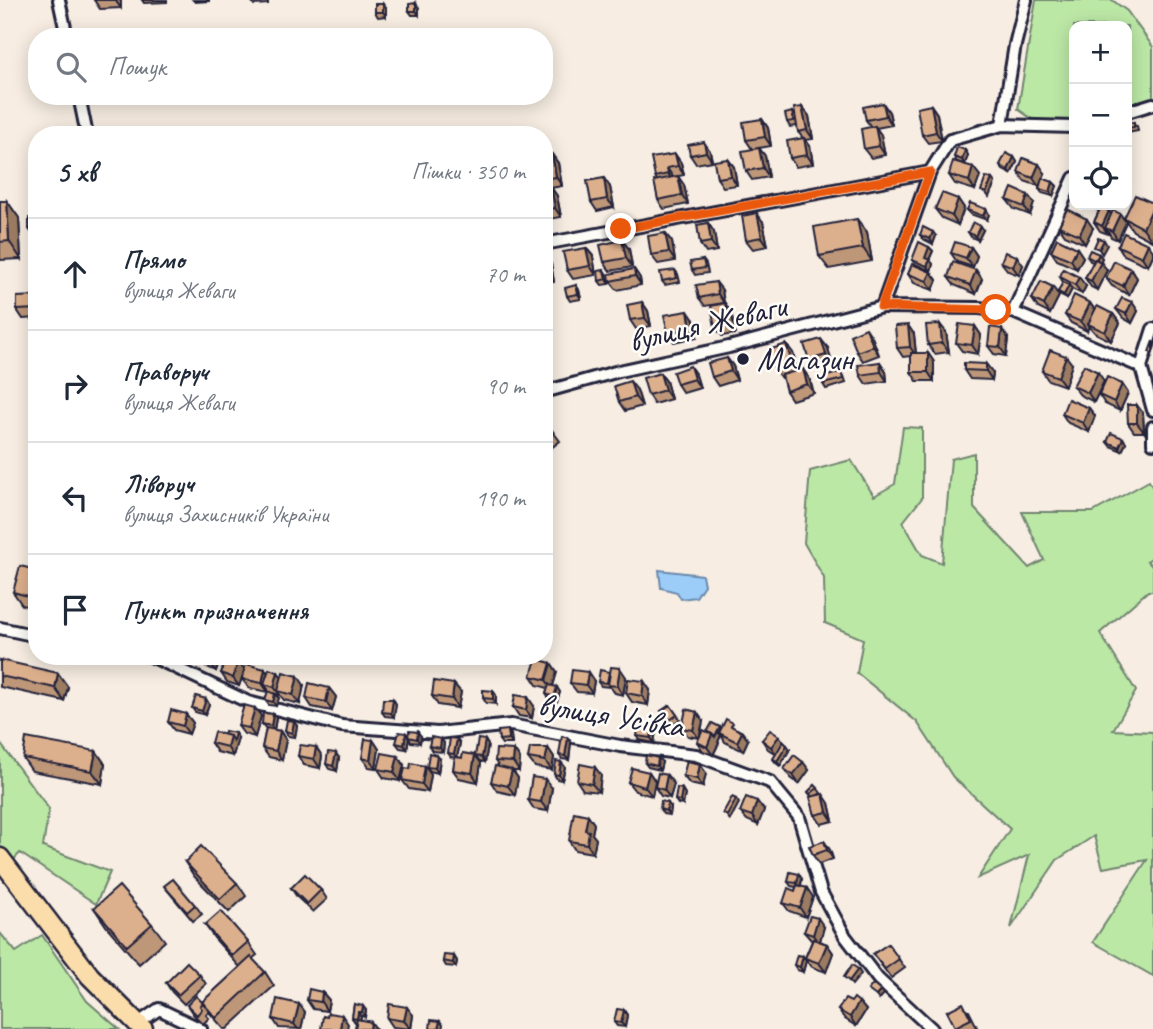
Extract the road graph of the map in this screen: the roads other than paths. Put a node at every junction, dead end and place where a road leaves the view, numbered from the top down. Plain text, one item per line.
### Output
1 (59, 0) edge
2 (1026, 0) edge
3 (65, 28) edge
4 (1153, 104) edge
5 (81, 105) edge
6 (1132, 110) edge
7 (1002, 125) junction
8 (85, 126) edge
9 (1069, 127) edge
10 (930, 172) junction
11 (1069, 189) edge
12 (553, 242) edge
13 (881, 307) junction
14 (1013, 312) junction
15 (1153, 329) edge
16 (1141, 367) junction
17 (553, 389) edge
18 (1153, 410) edge
19 (1153, 427) edge
20 (1153, 443) edge
21 (0, 628) edge
22 (28, 634) edge
23 (170, 665) edge
24 (0, 858) edge
25 (140, 1026) edge
26 (201, 1029) edge
27 (932, 1029) edge

1 - 3 street
2 - 7 street
4 - 6 street
5 - 8 street
7 - 9 street
7 - 10 street
10 - 12 street
10 - 13 street
11 - 14 street
13 - 14 street, вулиця Жеваги
13 - 17 street, вулиця Жеваги
14 - 16 street, вулиця Жеваги
15 - 16 street
16 - 18 street
19 - 20 street
21 - 22 street
23 - 27 street, вулиця Усівка
24 - 25 main road
25 - 26 street

